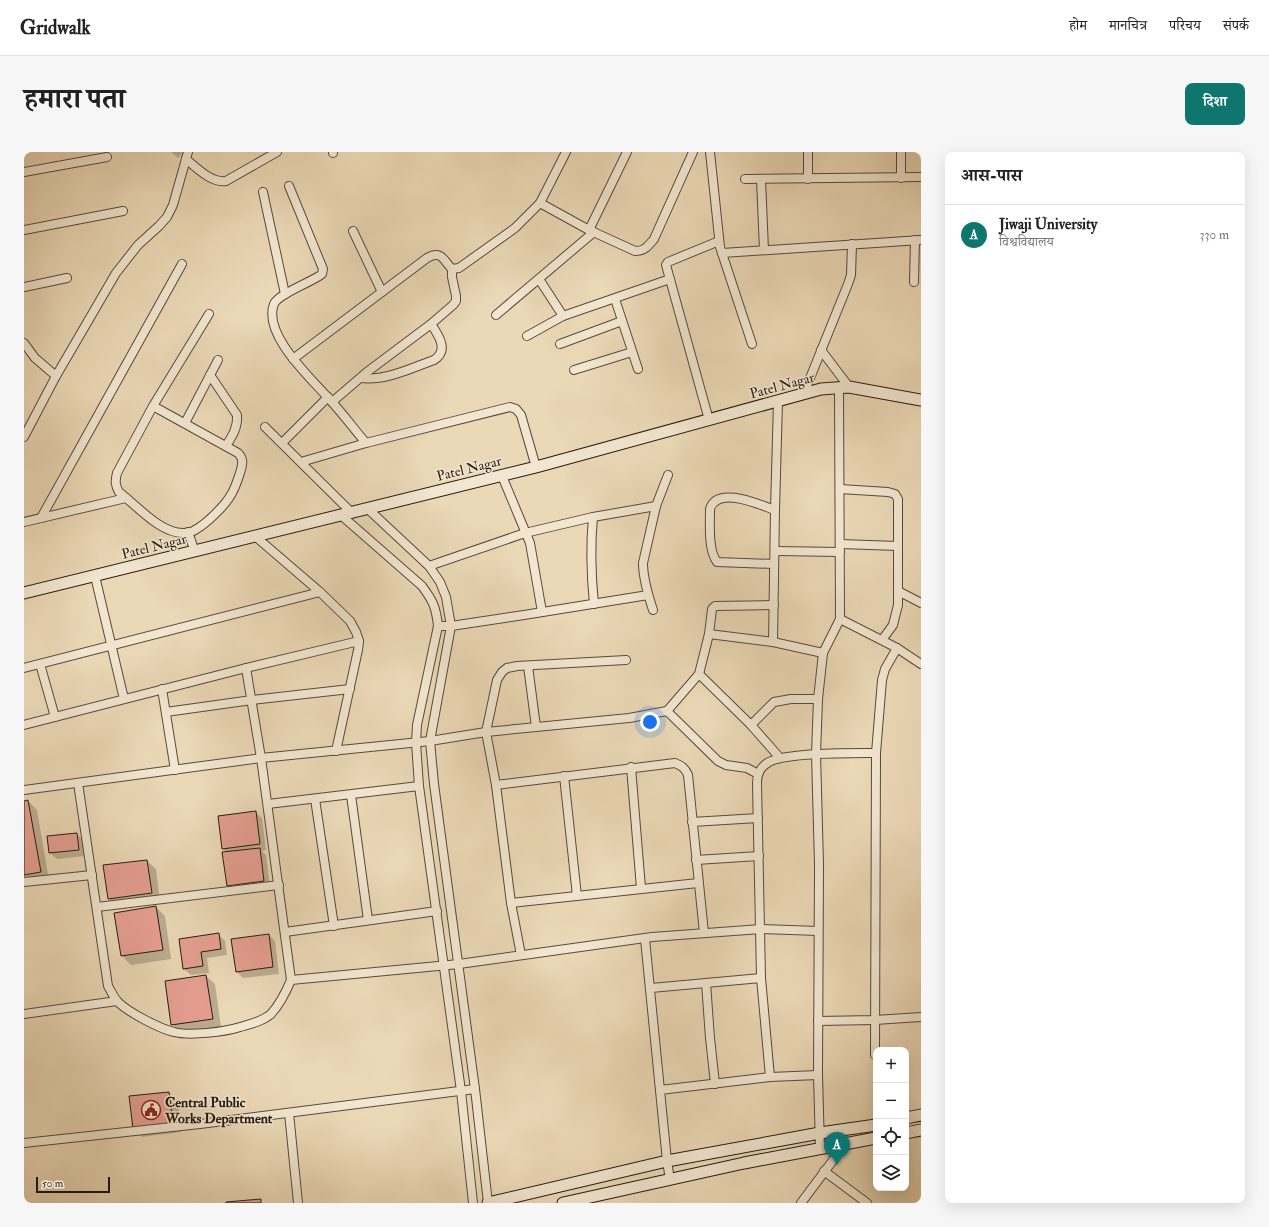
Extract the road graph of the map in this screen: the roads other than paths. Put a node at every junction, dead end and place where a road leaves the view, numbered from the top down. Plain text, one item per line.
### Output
1 (277, 152) edge
2 (566, 152) edge
3 (627, 152) edge
4 (693, 152) edge
5 (710, 152) edge
6 (808, 152) edge
7 (901, 152) edge
8 (187, 156) edge
9 (107, 157) dead end
10 (24, 172) edge
11 (921, 177) edge
12 (901, 178) junction
13 (745, 179) dead end
14 (761, 179) junction
15 (808, 179) junction
16 (289, 186) dead end
17 (263, 192) dead end
18 (540, 203) junction
19 (123, 211) dead end
20 (24, 230) edge
21 (353, 231) dead end
22 (591, 231) junction
23 (918, 240) edge
24 (719, 241) junction
25 (852, 244) junction
26 (764, 250) junction
27 (722, 253) junction
28 (182, 264) dead end
29 (452, 269) junction
30 (67, 278) dead end
31 (539, 279) junction
32 (670, 279) junction
33 (914, 282) dead end
34 (24, 287) edge
35 (382, 292) junction
36 (285, 294) junction
37 (615, 299) junction
38 (209, 314) dead end
39 (496, 315) dead end
40 (563, 316) junction
41 (622, 321) junction
42 (431, 324) junction
43 (527, 336) dead end
44 (24, 343) edge
45 (560, 344) dead end
46 (752, 344) dead end
47 (821, 350) junction
48 (632, 352) junction
49 (293, 359) junction
50 (218, 360) dead end
51 (638, 368) dead end
52 (574, 370) dead end
53 (210, 375) junction
54 (56, 376) junction
55 (362, 378) junction
56 (844, 387) junction
57 (804, 393) junction
58 (330, 400) junction
59 (921, 400) edge
60 (778, 401) junction
61 (153, 406) junction
62 (709, 420) junction
63 (185, 423) junction
64 (265, 428) dead end
65 (24, 437) edge
66 (282, 443) junction
67 (366, 443) junction
68 (226, 446) junction
69 (300, 462) junction
70 (536, 467) junction
71 (668, 475) dead end
72 (502, 476) junction
73 (840, 489) junction
74 (126, 498) junction
75 (656, 506) junction
76 (368, 509) junction
77 (775, 510) junction
78 (347, 514) junction
79 (593, 517) junction
80 (41, 518) junction
81 (24, 522) edge
82 (188, 532) junction
83 (525, 533) junction
84 (256, 536) junction
85 (898, 546) junction
86 (840, 548) junction
87 (775, 551) junction
88 (195, 552) junction
89 (774, 564) junction
90 (429, 566) junction
91 (95, 576) junction
92 (898, 591) junction
93 (320, 592) junction
94 (24, 593) edge
95 (648, 596) junction
96 (921, 603) edge
97 (594, 604) junction
98 (774, 605) junction
99 (653, 610) dead end
100 (542, 612) junction
101 (840, 619) junction
102 (438, 626) junction
103 (451, 626) junction
104 (709, 634) junction
105 (882, 640) junction
106 (359, 641) junction
107 (773, 642) junction
108 (111, 645) junction
109 (897, 648) junction
110 (823, 653) junction
111 (626, 660) dead end
112 (40, 664) junction
113 (921, 664) edge
114 (528, 666) junction
115 (24, 668) edge
116 (246, 668) junction
117 (699, 674) junction
118 (162, 689) junction
119 (350, 689) junction
120 (124, 699) junction
121 (818, 699) junction
122 (252, 700) junction
123 (667, 711) junction
124 (166, 712) junction
125 (55, 717) junction
126 (24, 725) edge
127 (751, 725) junction
128 (536, 727) junction
129 (486, 732) junction
130 (430, 741) junction
131 (416, 743) junction
132 (336, 751) junction
133 (876, 753) junction
134 (816, 754) junction
135 (262, 758) junction
136 (780, 758) junction
137 (631, 767) junction
138 (175, 770) junction
139 (758, 774) junction
140 (564, 776) junction
141 (78, 783) junction
142 (496, 785) junction
143 (419, 786) junction
144 (24, 790) edge
145 (351, 795) junction
146 (315, 799) junction
147 (268, 804) junction
148 (758, 818) junction
149 (692, 822) junction
150 (759, 856) junction
151 (696, 860) junction
152 (92, 874) junction
153 (24, 882) edge
154 (698, 883) junction
155 (279, 885) junction
156 (641, 888) junction
157 (576, 896) junction
158 (511, 903) junction
159 (96, 907) junction
160 (437, 911) junction
161 (368, 920) junction
162 (334, 926) junction
163 (761, 929) junction
164 (818, 931) junction
165 (285, 932) junction
166 (704, 933) junction
167 (645, 938) junction
168 (521, 955) junction
169 (459, 964) junction
170 (443, 965) junction
171 (761, 978) junction
172 (291, 980) junction
173 (706, 983) junction
174 (651, 988) junction
175 (117, 1001) junction
176 (24, 1014) edge
177 (921, 1017) edge
178 (876, 1020) junction
179 (818, 1021) junction
180 (875, 1047) edge
181 (818, 1075) junction
182 (770, 1078) junction
183 (715, 1084) junction
184 (475, 1089) junction
185 (660, 1090) junction
186 (461, 1091) junction
187 (289, 1113) junction
188 (921, 1115) edge
189 (909, 1117) edge
190 (873, 1124) edge
191 (921, 1130) edge
192 (909, 1132) edge
193 (820, 1133) junction
194 (873, 1138) edge
195 (24, 1143) edge
196 (846, 1143) junction
197 (820, 1148) junction
198 (666, 1161) junction
199 (824, 1171) junction
200 (670, 1180) junction
201 (298, 1203) edge
202 (474, 1203) edge
203 (488, 1203) edge
204 (567, 1203) edge
205 (801, 1203) edge
206 (867, 1203) edge

1 - 8 street
2 - 18 street
3 - 22 street
4 - 22 street
5 - 24 street
6 - 15 street
7 - 12 street
8 - 54 street
9 - 10 street
11 - 12 street
12 - 15 street
13 - 14 street
14 - 15 street
14 - 26 street
16 - 36 street
17 - 36 street
18 - 22 street
18 - 29 street
19 - 20 street
21 - 35 street
22 - 31 street
23 - 25 street
23 - 33 street
24 - 27 street
24 - 32 street
25 - 26 street
25 - 47 street
26 - 27 street
27 - 46 street
28 - 80 street
29 - 35 street
29 - 42 street
30 - 34 street
31 - 39 street
31 - 40 street
32 - 37 street
32 - 62 street
35 - 49 street
36 - 49 street
37 - 40 street
37 - 41 street
38 - 61 street
40 - 43 street
41 - 45 street
41 - 48 street
42 - 55 street
42 - 55 street
44 - 54 street
47 - 56 street
47 - 57 street
48 - 51 street
48 - 52 street
49 - 58 street
50 - 53 street
53 - 63 street
53 - 68 street
54 - 65 street
55 - 58 street
56 - 57 street, Patel Nagar
56 - 59 street, Patel Nagar
56 - 73 street
57 - 60 street, Patel Nagar
58 - 66 street
58 - 67 street
60 - 62 street, Patel Nagar
60 - 77 street
61 - 63 street
61 - 74 street
62 - 70 street, Patel Nagar
63 - 68 street
64 - 66 street
66 - 69 street
67 - 69 street
67 - 70 street
68 - 82 street
69 - 78 street
70 - 72 street, Patel Nagar
71 - 75 street
72 - 76 street, Patel Nagar
72 - 83 street
73 - 85 street
73 - 86 street
74 - 80 street
74 - 82 street
75 - 79 street
75 - 95 street
76 - 78 street, Patel Nagar
76 - 90 street
77 - 87 street
77 - 89 street
78 - 84 street, Patel Nagar
78 - 102 street
79 - 83 street
79 - 97 street
80 - 81 street
82 - 88 street
83 - 90 street
83 - 100 street
84 - 88 street, Patel Nagar
84 - 93 street
85 - 86 street
85 - 92 street
86 - 87 street
86 - 101 street
87 - 89 street
88 - 91 street, Patel Nagar
89 - 98 street
90 - 103 street
91 - 94 street, Patel Nagar
91 - 108 street
92 - 96 street
92 - 105 street
93 - 106 street
93 - 108 street
95 - 97 street
95 - 99 street
97 - 100 street
98 - 104 street
98 - 107 street
100 - 103 street
101 - 105 street
101 - 110 street
102 - 103 street
102 - 131 street
103 - 130 street
104 - 107 street
104 - 117 street
105 - 109 street
106 - 116 street
106 - 119 street
107 - 110 street
108 - 112 street
108 - 120 street
109 - 113 street
109 - 133 street
110 - 121 street
111 - 114 street
112 - 115 street
112 - 125 street
114 - 128 street
114 - 129 street
116 - 118 street
116 - 122 street
117 - 123 street
117 - 127 street
118 - 120 street
118 - 124 street
119 - 122 street
119 - 132 street
120 - 125 street
121 - 127 street
121 - 134 street
122 - 124 street
122 - 135 street
123 - 128 street
123 - 139 street
124 - 138 street
125 - 126 street
127 - 136 street
128 - 129 street
129 - 130 street
129 - 142 street
130 - 131 street
130 - 169 street
131 - 132 street
131 - 143 street
132 - 135 street
133 - 134 street
133 - 178 street
134 - 136 street
134 - 164 street
135 - 138 street
135 - 147 street
136 - 139 street
137 - 140 street
137 - 149 street
137 - 156 street
138 - 141 street
139 - 148 street
140 - 142 street
140 - 157 street
141 - 144 street
141 - 152 street
142 - 158 street
143 - 145 street
143 - 160 street
145 - 146 street
145 - 161 street
146 - 147 street
146 - 162 street
147 - 155 street
148 - 149 street
148 - 150 street
149 - 151 street
150 - 151 street
150 - 163 street
151 - 154 street
152 - 153 street
152 - 159 street
154 - 156 street
154 - 166 street
155 - 159 street
155 - 165 street
156 - 157 street
157 - 158 street
158 - 168 street
159 - 175 street
160 - 161 street
160 - 170 street
161 - 162 street
162 - 165 street
163 - 164 street
163 - 166 street
163 - 171 street
164 - 179 street
165 - 172 street
166 - 167 street
167 - 168 street
167 - 174 street
168 - 169 street
169 - 170 street
169 - 184 street
170 - 172 street
170 - 186 street
171 - 173 street
171 - 182 street
172 - 175 street
173 - 174 street
173 - 183 street
174 - 185 street
175 - 176 street
177 - 178 street
178 - 179 street
178 - 180 street
179 - 181 street
181 - 182 street
181 - 193 street
182 - 183 street
183 - 185 street
184 - 186 street
184 - 203 street
185 - 198 street
186 - 187 street
186 - 202 street
187 - 195 street
187 - 201 street
188 - 189 street
190 - 193 street
191 - 192 street
193 - 197 street
193 - 198 street
194 - 196 street
196 - 197 street
196 - 199 street
197 - 200 street
198 - 200 street
198 - 203 street
199 - 205 street
199 - 206 street
200 - 204 street

